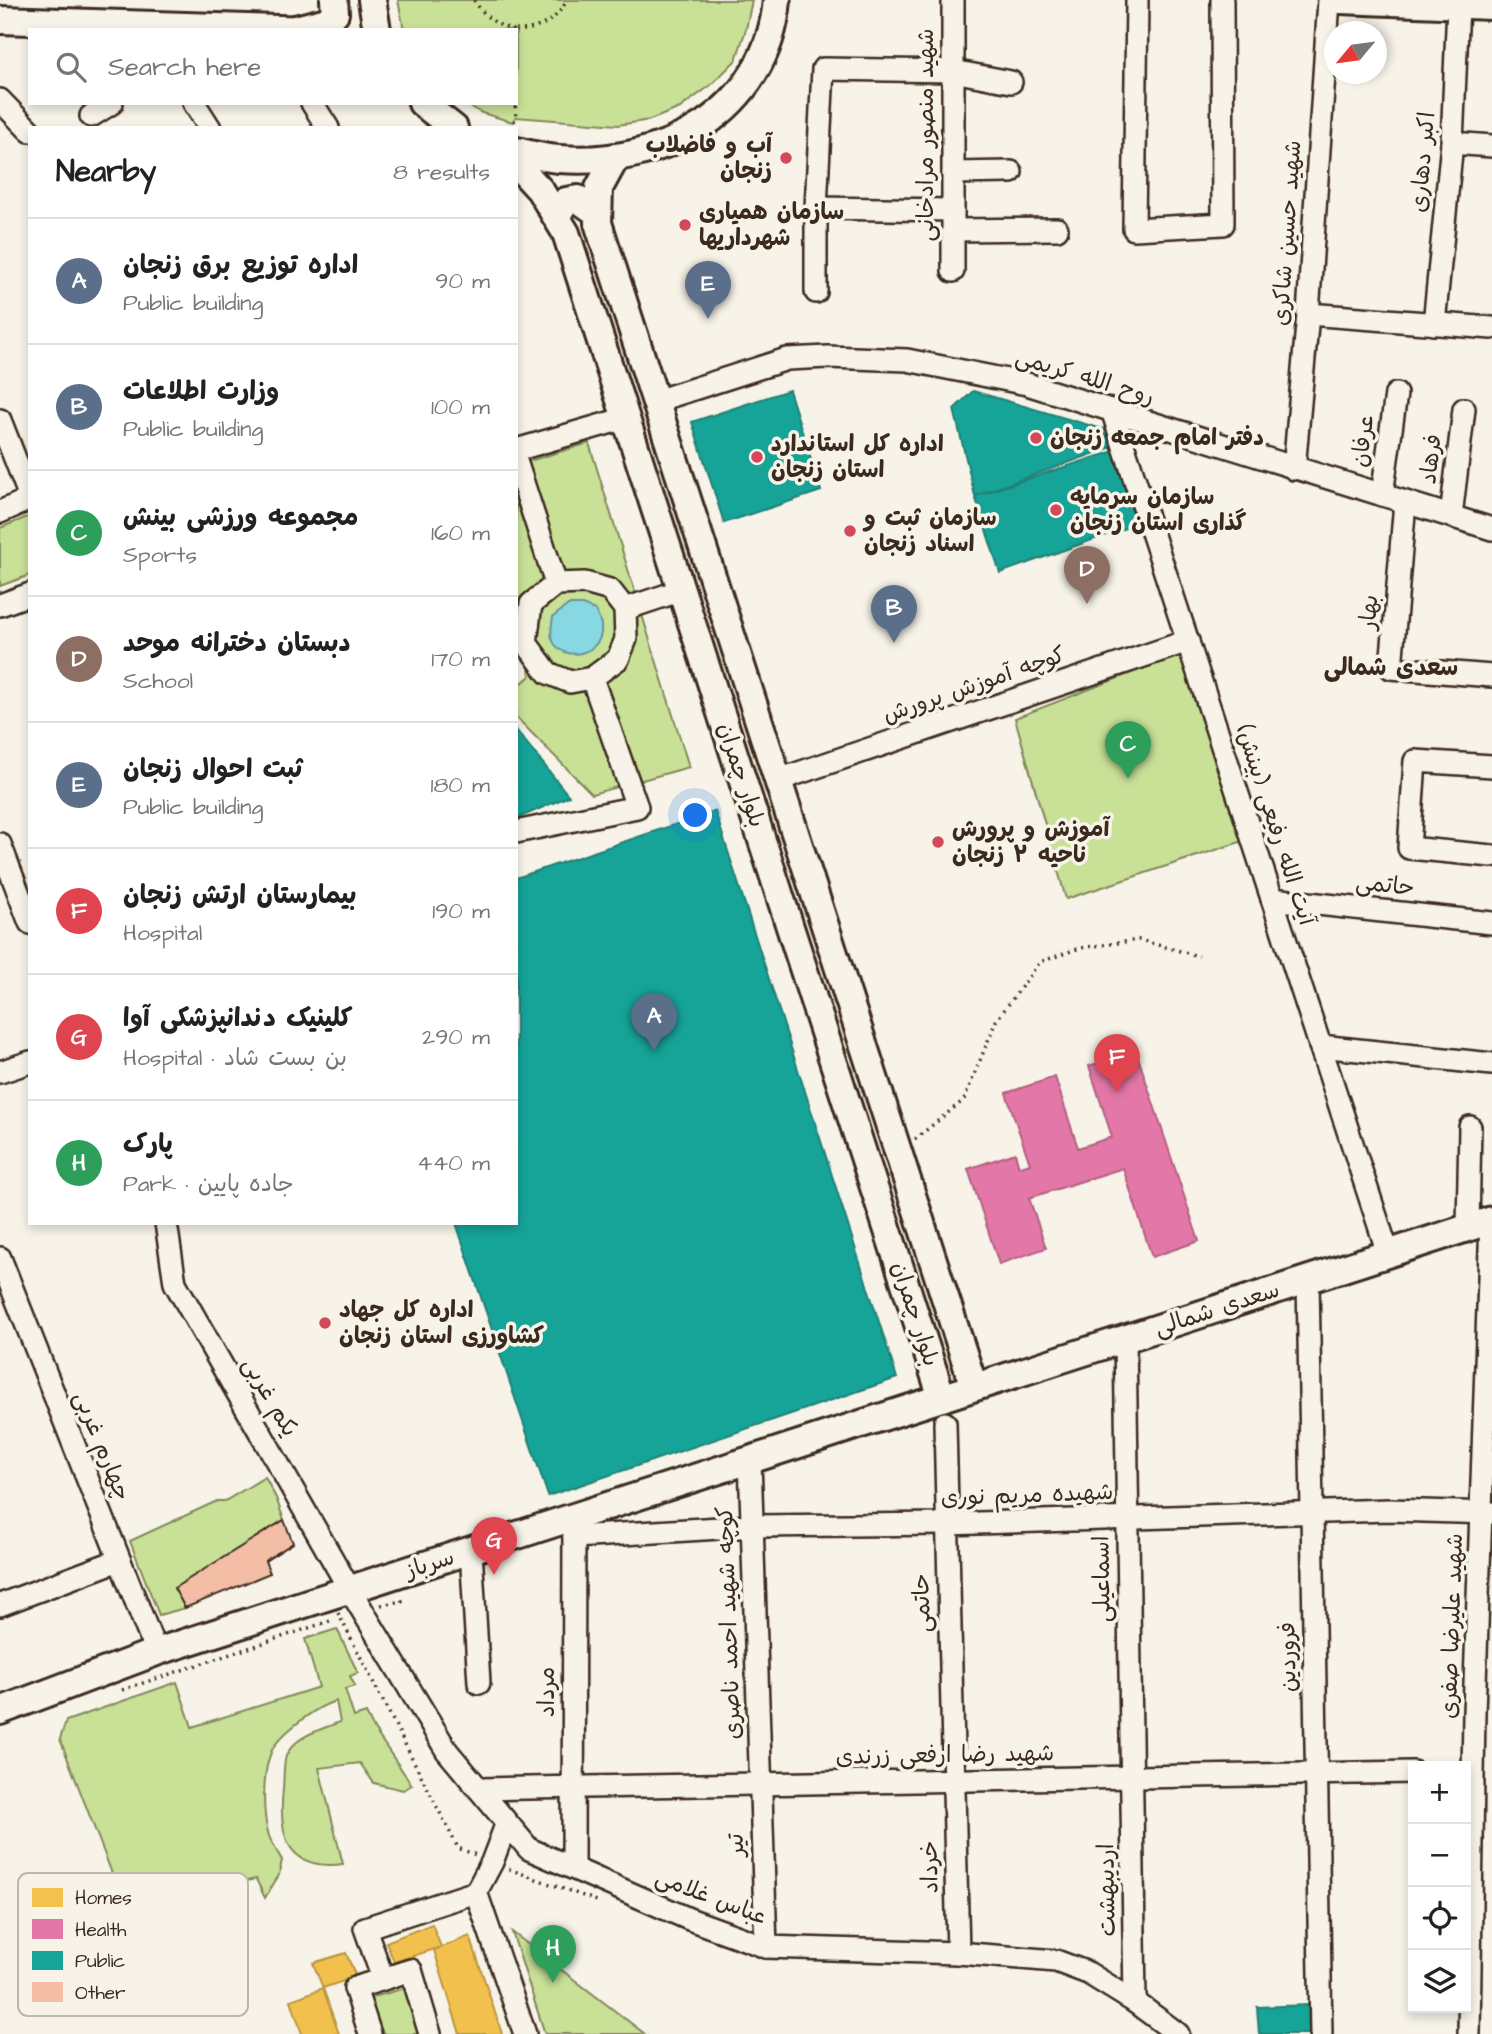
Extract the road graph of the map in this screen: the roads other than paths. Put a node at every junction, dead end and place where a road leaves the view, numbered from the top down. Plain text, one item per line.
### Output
1 (334, 0) edge
2 (372, 0) edge
3 (777, 0) edge
4 (953, 0) edge
5 (1137, 0) edge
6 (1222, 0) edge
7 (1329, 0) edge
8 (1340, 0) edge
9 (1458, 5) junction
10 (1492, 6) edge
11 (0, 20) edge
12 (262, 28) edge
13 (299, 28) edge
14 (377, 28) edge
15 (953, 71) junction
16 (1011, 82) dead end
17 (0, 100) edge
18 (109, 105) edge
19 (195, 105) edge
20 (313, 105) edge
21 (425, 105) edge
22 (91, 116) dead end
23 (209, 126) edge
24 (327, 126) edge
25 (451, 126) edge
26 (28, 129) edge
27 (1452, 143) junction
28 (1492, 146) edge
29 (518, 151) edge
30 (617, 157) junction
31 (518, 166) edge
32 (1011, 172) dead end
33 (953, 173) junction
34 (816, 208) junction
35 (598, 213) junction
36 (556, 216) junction
37 (953, 220) junction
38 (1057, 229) dead end
39 (953, 271) dead end
40 (816, 292) dead end
41 (1308, 314) junction
42 (1434, 324) junction
43 (1492, 328) edge
44 (1396, 394) dead end
45 (656, 401) junction
46 (1464, 409) dead end
47 (1113, 413) junction
48 (626, 418) junction
49 (0, 420) edge
50 (518, 449) edge
51 (518, 467) edge
52 (1294, 469) junction
53 (28, 493) edge
54 (1382, 495) junction
55 (28, 499) edge
56 (1405, 502) junction
57 (0, 512) edge
58 (1451, 516) junction
59 (1492, 528) edge
60 (556, 584) junction
61 (682, 590) junction
62 (28, 595) edge
63 (0, 605) edge
64 (625, 609) junction
65 (1188, 641) junction
66 (1492, 676) edge
67 (592, 678) junction
68 (1492, 766) edge
69 (778, 780) junction
70 (746, 790) junction
71 (518, 832) edge
72 (0, 844) edge
73 (1492, 856) edge
74 (1272, 899) junction
75 (28, 918) edge
76 (1492, 923) edge
77 (1320, 1046) junction
78 (28, 1063) edge
79 (1492, 1063) edge
80 (0, 1072) edge
81 (1469, 1127) dead end
82 (1484, 1222) edge
83 (151, 1225) edge
84 (166, 1225) edge
85 (1388, 1253) junction
86 (0, 1258) edge
87 (1308, 1279) junction
88 (175, 1283) junction
89 (954, 1326) junction
90 (920, 1328) junction
91 (1125, 1338) junction
92 (974, 1387) junction
93 (944, 1410) junction
94 (750, 1460) junction
95 (1312, 1513) junction
96 (1487, 1513) edge
97 (1128, 1519) junction
98 (946, 1524) junction
99 (752, 1525) junction
100 (574, 1527) junction
101 (471, 1550) junction
102 (119, 1560) junction
103 (350, 1590) junction
104 (0, 1605) edge
105 (156, 1652) junction
106 (479, 1683) dead end
107 (0, 1711) edge
108 (1477, 1771) edge
109 (1408, 1772) edge
110 (1317, 1774) junction
111 (1132, 1778) junction
112 (954, 1781) junction
113 (761, 1784) junction
114 (573, 1788) junction
115 (479, 1789) junction
116 (506, 1825) junction
117 (573, 1868) junction
118 (476, 1892) junction
119 (766, 1947) junction
120 (958, 1953) junction
121 (383, 1979) junction
122 (1135, 2002) junction
123 (370, 2034) edge
124 (430, 2034) edge
125 (525, 2034) edge
126 (1178, 2034) edge
127 (1321, 2034) edge
128 (1469, 2034) edge

1 - 13 main road
2 - 14 main road
3 - 30 main road
4 - 15 street, شهید منصور مرادخانی
5 - 6 street
7 - 41 street, شهید حسین شاکری
8 - 9 main road
9 - 10 main road
9 - 27 street, اکبر دهاری
11 - 12 main road
15 - 16 street
15 - 33 street, شهید منصور مرادخانی
15 - 34 street
17 - 26 street
18 - 22 street
19 - 23 street
20 - 24 street
21 - 25 main road
27 - 28 street
27 - 42 street, اکبر دهاری
29 - 30 main road
30 - 35 main road, بلوار چمران
31 - 36 main road, بلوار چمران
32 - 33 street
33 - 37 street, شهید منصور مرادخانی
34 - 37 street
34 - 40 street
35 - 36 main road
35 - 45 main road, بلوار چمران
36 - 48 main road, بلوار چمران
37 - 38 street
37 - 39 street, شهید منصور مرادخانی
41 - 42 street
41 - 52 street, شهید حسین شاکری
42 - 43 street
44 - 54 street, عرفان
45 - 47 street, روح الله کریمی
45 - 69 main road, بلوار چمران
46 - 58 street, فرهاد
47 - 52 street, روح الله کریمی
47 - 65 street, آیت الله رفیعی (بینش)
48 - 50 street
48 - 61 main road, بلوار چمران
49 - 53 street
51 - 60 street
52 - 54 street, روح الله کریمی
54 - 56 street, روح الله کریمی
55 - 57 street
56 - 58 street, روح الله کریمی
56 - 66 street, بهار
58 - 59 street, روح الله کریمی
60 - 64 street
60 - 67 street
61 - 64 street
61 - 70 main road, بلوار چمران
62 - 63 street
64 - 67 street
65 - 69 street, کوچه آموزش پرورش
65 - 74 street, آیت الله رفیعی (بینش)
67 - 71 street
68 - 73 street
69 - 70 main road
69 - 89 main road, بلوار چمران
70 - 90 main road, بلوار چمران
72 - 75 street
74 - 76 street, حاتمی
74 - 77 street, آیت الله رفیعی (بینش)
77 - 79 street
77 - 85 street, آیت الله رفیعی (بینش)
78 - 80 street
81 - 82 street, شهید علیرضا صفری
82 - 85 main road, سعدی شمالی
82 - 96 street, شهید علیرضا صفری
83 - 88 street
84 - 88 street, یکم غربی
85 - 87 main road, سعدی شمالی
86 - 102 street, چهارم غربی
87 - 91 main road, سعدی شمالی
87 - 95 street, فروردین
88 - 103 street, یکم غربی
89 - 90 main road
89 - 92 main road, بلوار چمران
90 - 93 main road, بلوار چمران
91 - 92 main road, سعدی شمالی
91 - 97 street, اسماعیلی
92 - 93 main road, سعدی شمالی
93 - 94 main road, سرباز
93 - 98 street, حاتمی
94 - 99 street, کوچه شهید احمد ناصری
94 - 100 main road, سرباز
95 - 96 street, شهیده مریم نوری
95 - 97 street, شهیده مریم نوری
95 - 110 street, فروردین
96 - 108 street, شهید علیرضا صفری
97 - 98 street, شهیده مریم نوری
97 - 111 street, اسماعیلی
98 - 99 street, شهیده مریم نوری
98 - 112 street, حاتمی
99 - 100 street, شهیده مریم نوری
99 - 113 street, کوچه شهید احمد ناصری
100 - 101 main road, سرباز
100 - 114 street, مرداد
101 - 103 main road, سرباز
101 - 106 street
102 - 104 street
102 - 105 street, چهارم غربی
103 - 105 main road, سرباز
103 - 115 street, عباس غلامی
105 - 107 main road, سرباز
108 - 128 street, شهید علیرضا صفری
109 - 110 street, شهید رضا ارفعی زرندی
110 - 111 street, شهید رضا ارفعی زرندی
110 - 127 street, فروردین
111 - 112 street, شهید رضا ارفعی زرندی
111 - 122 street, اردیبهشت
112 - 113 street, شهید رضا ارفعی زرندی
112 - 120 street, خرداد
113 - 114 street, شهید رضا ارفعی زرندی
113 - 119 street, تیر
114 - 115 street, شهید رضا ارفعی زرندی
114 - 117 street, مرداد
115 - 116 street, عباس غلامی
116 - 117 street, عباس غلامی
116 - 118 street
117 - 119 street, عباس غلامی
118 - 121 street
118 - 125 street
119 - 120 street, عباس غلامی
120 - 122 street, عباس غلامی
121 - 123 street
121 - 124 street
122 - 126 street, عباس غلامی

